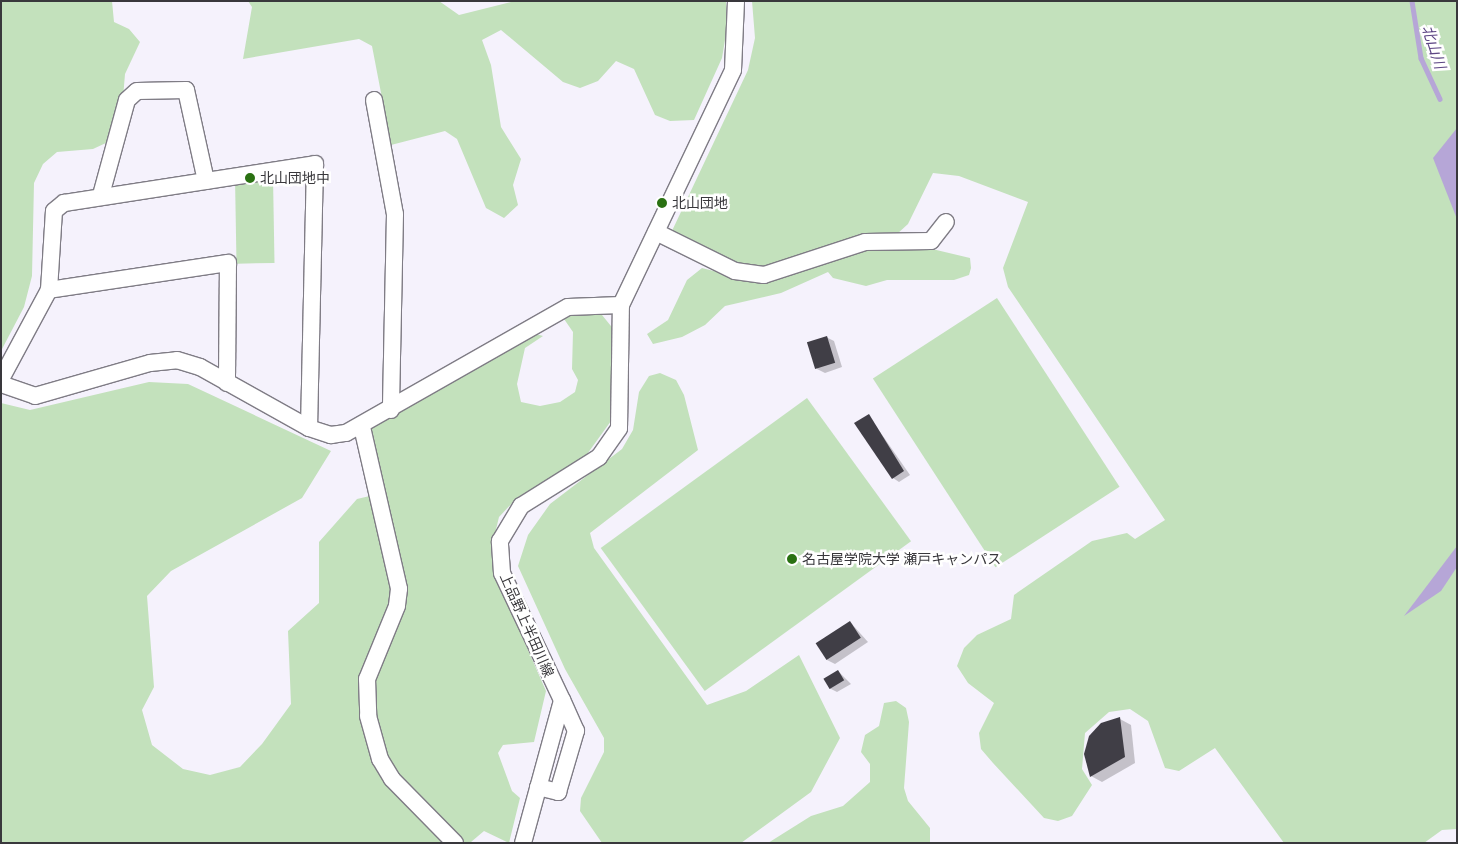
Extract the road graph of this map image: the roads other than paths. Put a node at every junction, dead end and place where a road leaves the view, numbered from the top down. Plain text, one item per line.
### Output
1 (736, 1) edge
2 (374, 100) dead end
3 (206, 181) junction
4 (100, 195) junction
5 (946, 222) dead end
6 (656, 232) junction
7 (49, 290) junction
8 (621, 305) junction
9 (1, 379) edge
10 (227, 383) junction
11 (1, 384) edge
12 (391, 410) junction
13 (362, 427) junction
14 (309, 428) junction
15 (562, 700) junction
16 (538, 787) junction
17 (455, 843) edge
18 (523, 843) edge

1 - 6 street, 上品野上半田川線
2 - 12 street
3 - 4 street
3 - 4 street
3 - 14 street
4 - 7 street
5 - 6 street
6 - 8 street, 上品野上半田川線
7 - 9 street
7 - 10 street
8 - 12 street
8 - 15 street, 上品野上半田川線
10 - 11 street
10 - 14 street
12 - 13 street
13 - 14 street
13 - 17 street
15 - 16 street
15 - 16 street, 上品野上半田川線
16 - 18 street

